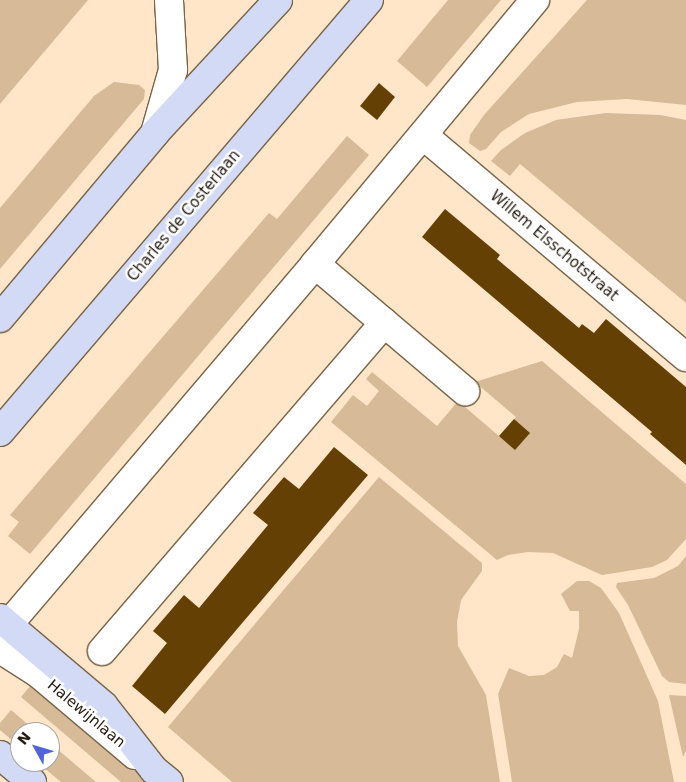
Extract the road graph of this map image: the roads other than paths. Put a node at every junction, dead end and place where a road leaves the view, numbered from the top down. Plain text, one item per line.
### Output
1 (169, 0) edge
2 (278, 0) edge
3 (369, 0) edge
4 (535, 0) edge
5 (155, 133) junction
6 (423, 135) junction
7 (315, 264) junction
8 (0, 318) edge
9 (384, 323) junction
10 (686, 356) edge
11 (464, 391) dead end
12 (0, 432) edge
13 (3, 640) edge
14 (102, 651) dead end
15 (0, 755) edge
16 (161, 776) edge
17 (32, 782) edge

1 - 5 street
2 - 5 main road
3 - 12 main road, Charles de Costerlaan
4 - 6 street
5 - 8 main road
6 - 7 street
6 - 10 street, Willem Elsschotstraat
7 - 9 street
7 - 13 street
9 - 11 street
9 - 14 street
13 - 16 main road
15 - 17 main road

